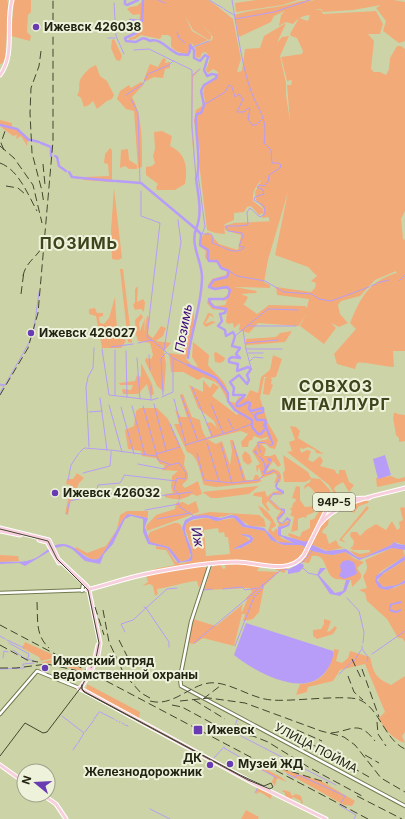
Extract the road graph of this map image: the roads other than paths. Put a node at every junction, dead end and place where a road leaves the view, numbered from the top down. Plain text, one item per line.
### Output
1 (11, 1) edge
2 (0, 75) edge
3 (405, 488) edge
4 (349, 498) junction
5 (369, 498) junction
6 (351, 504) junction
7 (326, 509) junction
8 (329, 515) junction
9 (0, 530) edge
10 (314, 532) junction
11 (210, 564) junction
12 (86, 588) junction
13 (94, 588) junction
14 (81, 591) junction
15 (0, 593) edge
16 (90, 595) junction
17 (80, 689) junction
18 (0, 714) edge
19 (0, 765) edge
20 (16, 776) edge
21 (55, 803) edge
22 (405, 806) edge
23 (66, 819) edge
24 (326, 819) edge

1 - 2 main road
3 - 5 main road, 94Р-5
4 - 5 main road, 94Р-5
4 - 6 main road
4 - 7 main road, 94Р-5
5 - 6 main road, 94Р-5
6 - 8 main road, 94Р-5
7 - 8 main road
7 - 10 main road, 94Р-5
8 - 10 main road, 94Р-5
9 - 12 main road
10 - 11 main road, 94Р-5
11 - 13 main road, 94Р-5
11 - 22 main road, УЛИЦА ПОЙМА
12 - 13 main road
12 - 14 main road
12 - 14 main road
12 - 16 main road
13 - 16 main road
14 - 15 main road
14 - 16 main road
16 - 17 main road, bridge
17 - 18 main road
17 - 24 main road
19 - 20 main road
21 - 23 main road

